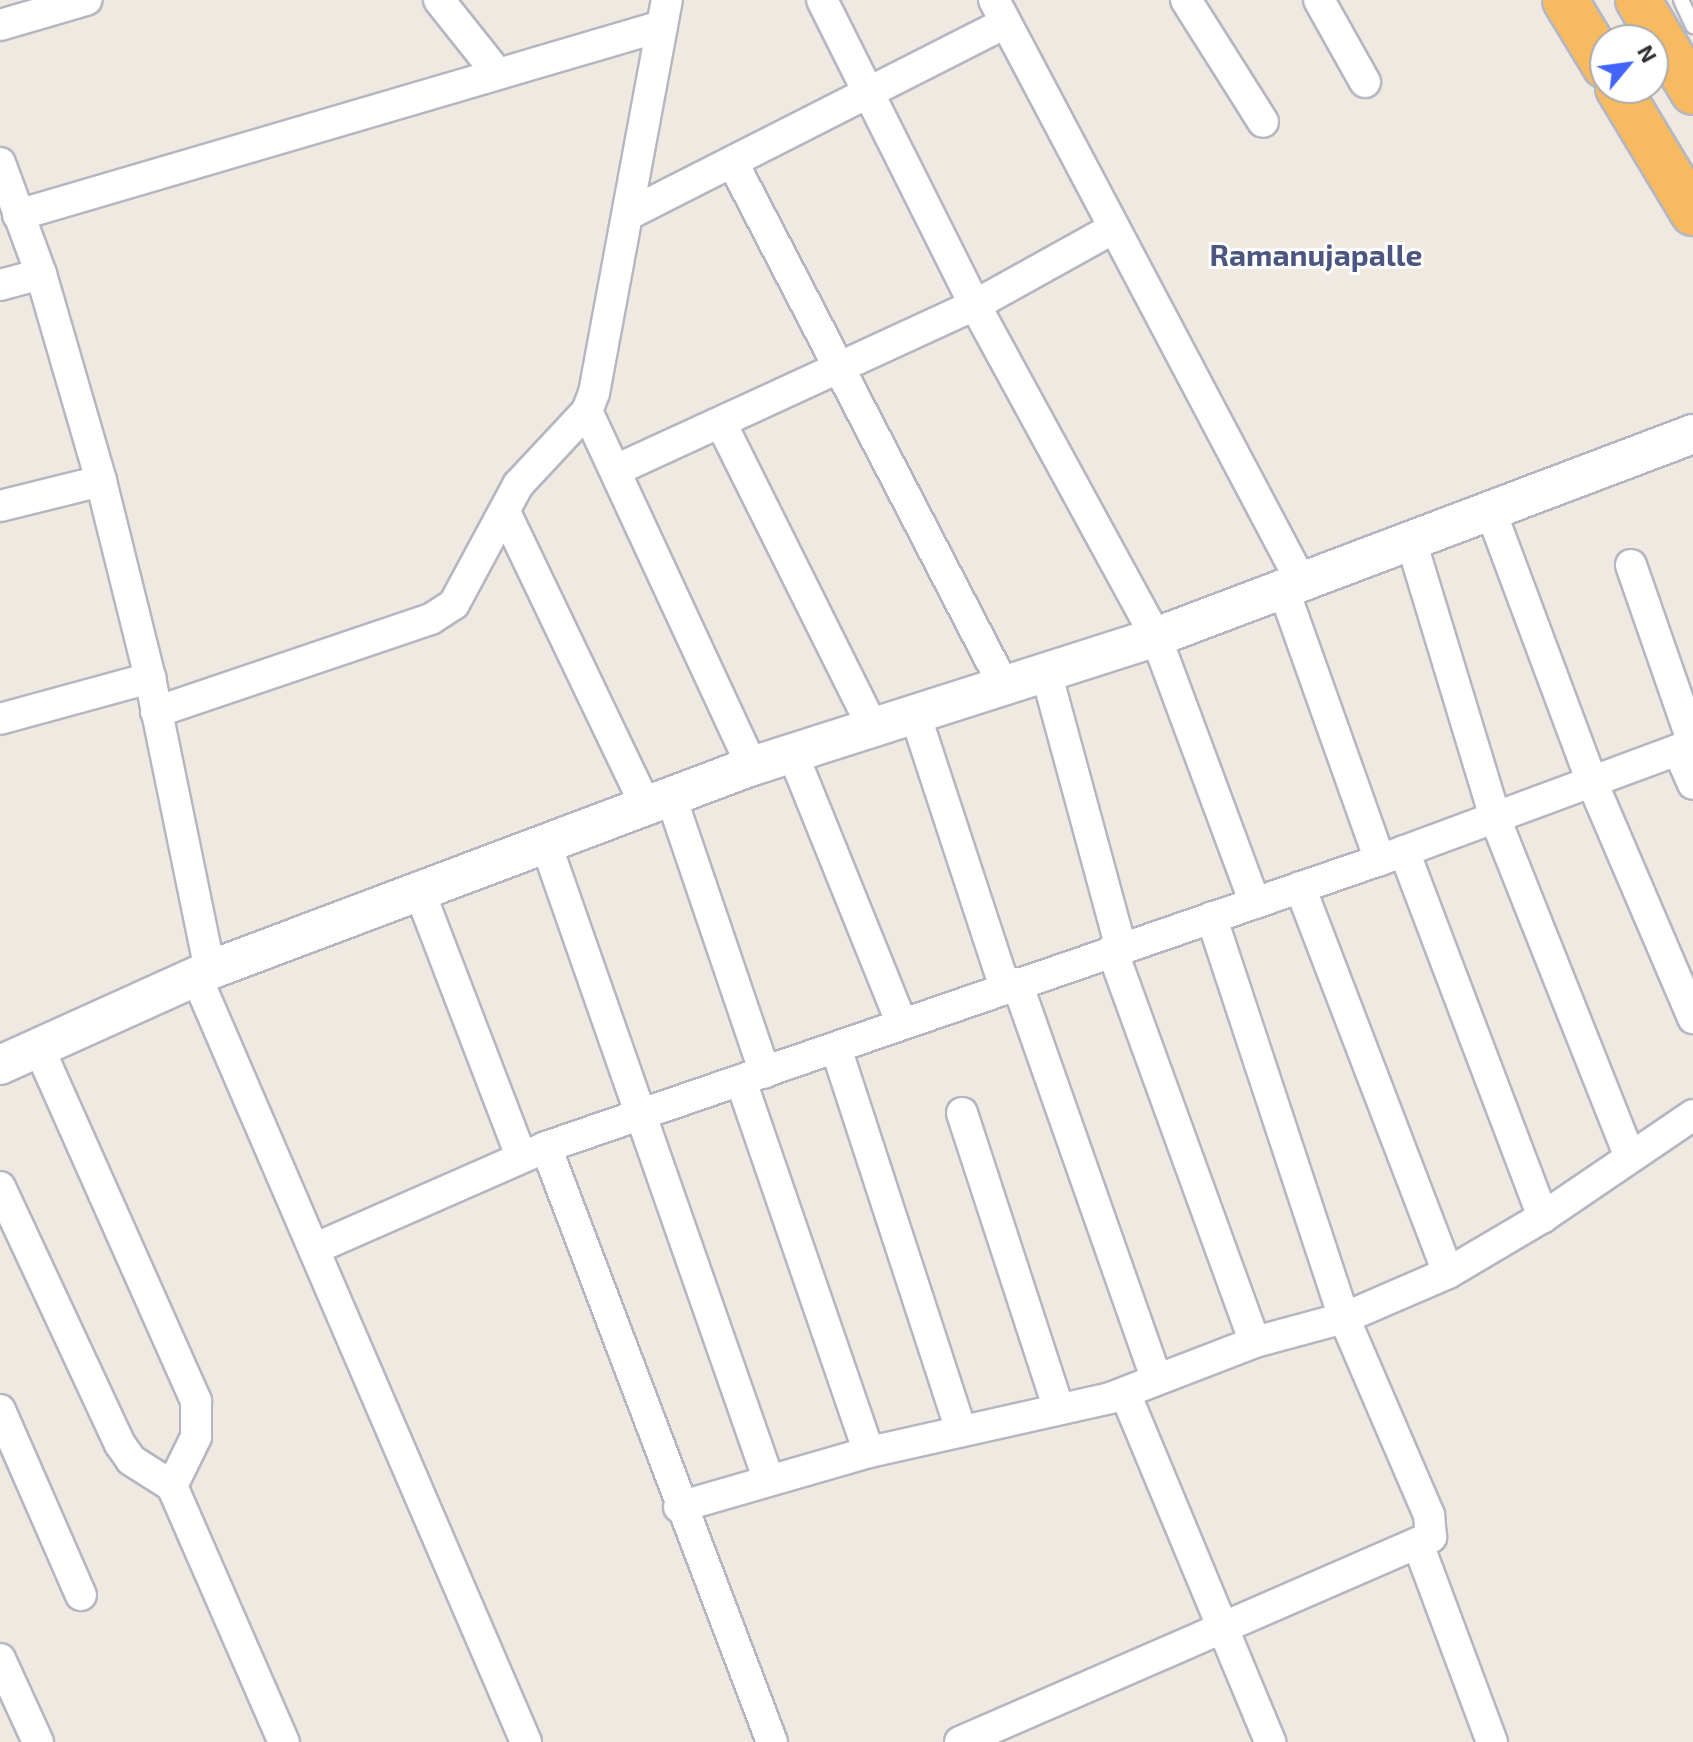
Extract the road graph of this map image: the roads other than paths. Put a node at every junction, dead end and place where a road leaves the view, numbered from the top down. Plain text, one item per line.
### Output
1 (86, 0) edge
2 (439, 0) edge
3 (822, 0) edge
4 (1186, 0) edge
5 (1319, 0) edge
6 (1565, 0) edge
7 (1638, 0) edge
8 (1681, 0) edge
9 (1000, 12) edge
10 (664, 13) edge
11 (0, 25) edge
12 (1693, 26) edge
13 (1589, 40) edge
14 (497, 73) junction
15 (1365, 82) dead end
16 (1693, 92) edge
17 (869, 97) junction
18 (1628, 104) edge
19 (1263, 122) dead end
20 (0, 163) edge
21 (733, 163) junction
22 (631, 213) junction
23 (1693, 213) edge
24 (18, 215) junction
25 (1112, 229) junction
26 (41, 274) junction
27 (0, 285) edge
28 (975, 305) junction
29 (841, 369) junction
30 (587, 411) junction
31 (722, 425) junction
32 (1693, 434) edge
33 (616, 470) junction
34 (101, 481) junction
35 (0, 506) edge
36 (505, 512) junction
37 (1491, 512) junction
38 (1412, 544) junction
39 (1631, 565) dead end
40 (1292, 584) junction
41 (1156, 637) junction
42 (1046, 672) junction
43 (150, 678) junction
44 (1003, 684) junction
45 (156, 712) junction
46 (915, 714) junction
47 (0, 719) edge
48 (872, 726) junction
49 (1688, 746) edge
50 (792, 752) junction
51 (752, 766) junction
52 (1592, 782) junction
53 (1693, 784) edge
54 (660, 804) junction
55 (1495, 818) junction
56 (547, 847) junction
57 (1392, 856) junction
58 (1300, 887) junction
59 (420, 893) junction
60 (1255, 903) junction
61 (1211, 917) junction
62 (1116, 949) junction
63 (203, 973) junction
64 (1011, 985) junction
65 (1693, 1018) edge
66 (902, 1024) junction
67 (38, 1046) junction
68 (836, 1048) junction
69 (0, 1065) edge
70 (753, 1077) junction
71 (644, 1113) junction
72 (962, 1113) dead end
73 (1693, 1115) edge
74 (534, 1152) junction
75 (1630, 1157) junction
76 (0, 1187) edge
77 (1543, 1217) junction
78 (314, 1249) junction
79 (1448, 1273) junction
80 (1344, 1318) junction
81 (1255, 1342) junction
82 (1156, 1377) junction
83 (1125, 1393) junction
84 (1059, 1409) junction
85 (0, 1410) edge
86 (961, 1430) junction
87 (869, 1452) junction
88 (768, 1478) junction
89 (172, 1486) junction
90 (679, 1507) junction
91 (1418, 1544) junction
92 (81, 1595) dead end
93 (1220, 1630) junction
94 (0, 1659) edge
95 (38, 1742) edge
96 (284, 1742) edge
97 (526, 1742) edge
98 (772, 1742) edge
99 (960, 1742) edge
100 (1270, 1742) edge
101 (1492, 1742) edge

1 - 11 street
2 - 14 street
3 - 17 street
4 - 19 street
5 - 15 street
6 - 13 highway
7 - 16 highway
8 - 12 lane
9 - 17 street
9 - 25 street
10 - 14 street
10 - 22 street
14 - 24 street
17 - 21 street
17 - 28 street
18 - 23 highway
20 - 24 street
21 - 22 street
21 - 29 street
22 - 30 street
24 - 26 street
25 - 28 street
25 - 40 street
26 - 27 street
26 - 34 street
28 - 29 street
28 - 41 street
29 - 31 street
29 - 44 street
30 - 33 street
30 - 36 street
31 - 33 street
31 - 48 street
32 - 37 street
33 - 51 street
34 - 35 street
34 - 43 street
36 - 45 street
36 - 54 street
37 - 38 street
37 - 52 street
38 - 40 street
38 - 55 street
39 - 49 street
40 - 41 street
40 - 57 street
41 - 42 street
41 - 60 street
42 - 44 street
42 - 62 street
43 - 45 street
43 - 47 street
44 - 46 street
45 - 63 street
46 - 48 street
46 - 64 street
48 - 50 street
49 - 52 street
49 - 53 street
50 - 51 street
50 - 66 street
51 - 54 street
52 - 55 street
52 - 65 street
54 - 56 street
54 - 70 street
55 - 57 street
55 - 75 street
56 - 59 street
56 - 71 street
57 - 58 street
57 - 77 street
58 - 60 street
58 - 79 street
59 - 63 street
59 - 74 street
60 - 61 street
61 - 62 street
61 - 80 street
62 - 64 street
62 - 81 street
63 - 67 street
63 - 78 street
64 - 66 street
64 - 82 street
66 - 68 street
67 - 69 street
67 - 89 street
68 - 70 street
68 - 86 street
70 - 71 street
70 - 87 street
71 - 74 street
71 - 88 street
72 - 84 street
73 - 75 street
74 - 78 street
74 - 90 street
75 - 77 street
76 - 89 street
77 - 79 street
78 - 97 street
79 - 80 street
80 - 81 street
80 - 91 street
81 - 82 street
82 - 83 street
83 - 84 street
83 - 93 street
84 - 86 street
85 - 92 street
86 - 87 street
87 - 88 street
88 - 90 street
89 - 96 street
90 - 98 street
91 - 93 street
91 - 101 street
93 - 99 street
93 - 100 street
94 - 95 street

